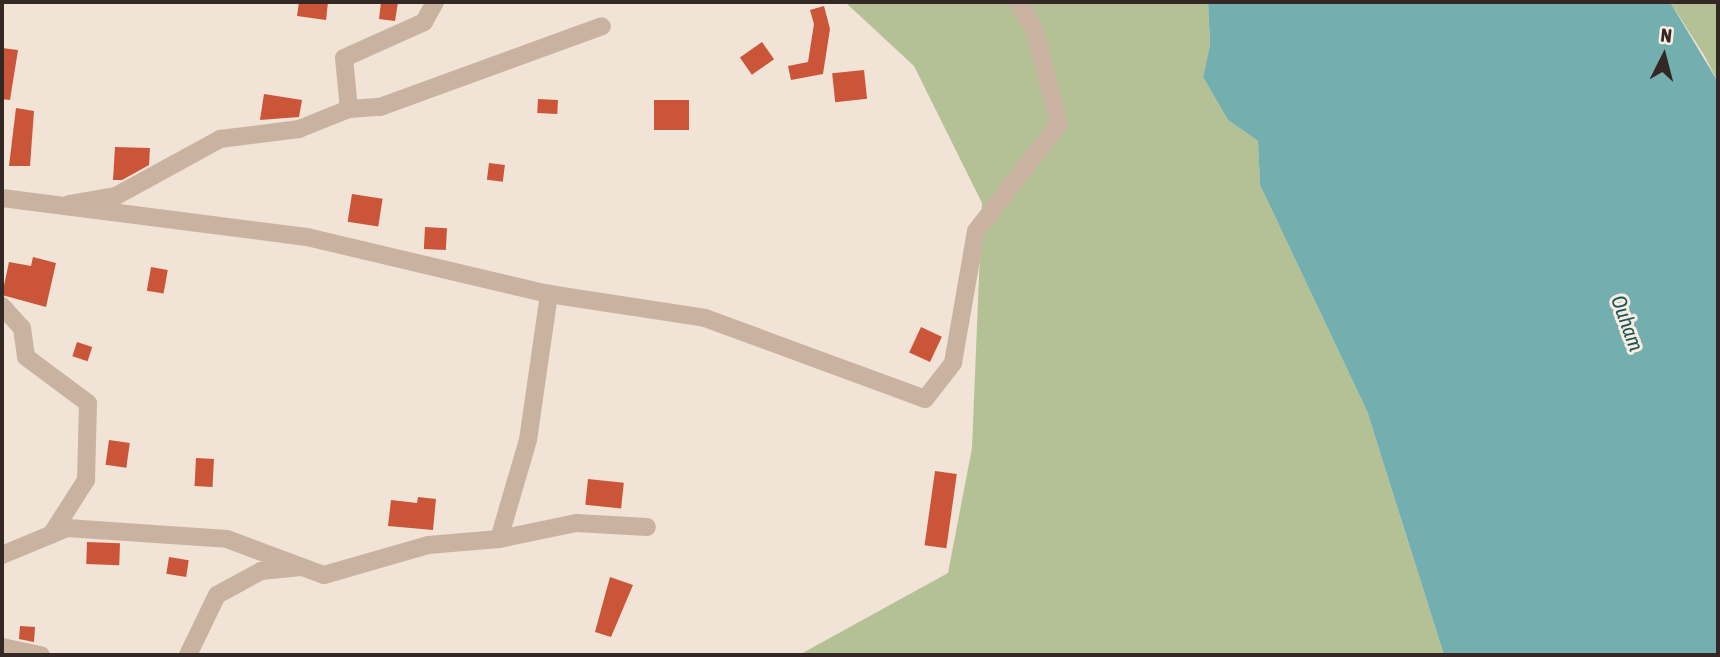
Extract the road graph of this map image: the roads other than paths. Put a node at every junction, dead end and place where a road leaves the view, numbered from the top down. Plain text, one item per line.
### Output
1 (435, 2) edge
2 (1018, 2) edge
3 (602, 26) dead end
4 (349, 109) junction
5 (2, 198) edge
6 (48, 207) junction
7 (549, 294) junction
8 (2, 306) edge
9 (646, 527) dead end
10 (49, 537) junction
11 (499, 539) junction
12 (2, 555) edge
13 (309, 566) junction
14 (2, 648) edge
15 (5, 655) edge
16 (41, 655) edge
17 (188, 655) edge

1 - 4 street
2 - 7 street
3 - 4 street
4 - 6 street
5 - 6 street
6 - 7 street
7 - 11 street
8 - 10 street
9 - 11 street
10 - 12 street
10 - 13 street
11 - 13 street
13 - 17 street
14 - 15 street
14 - 16 street

